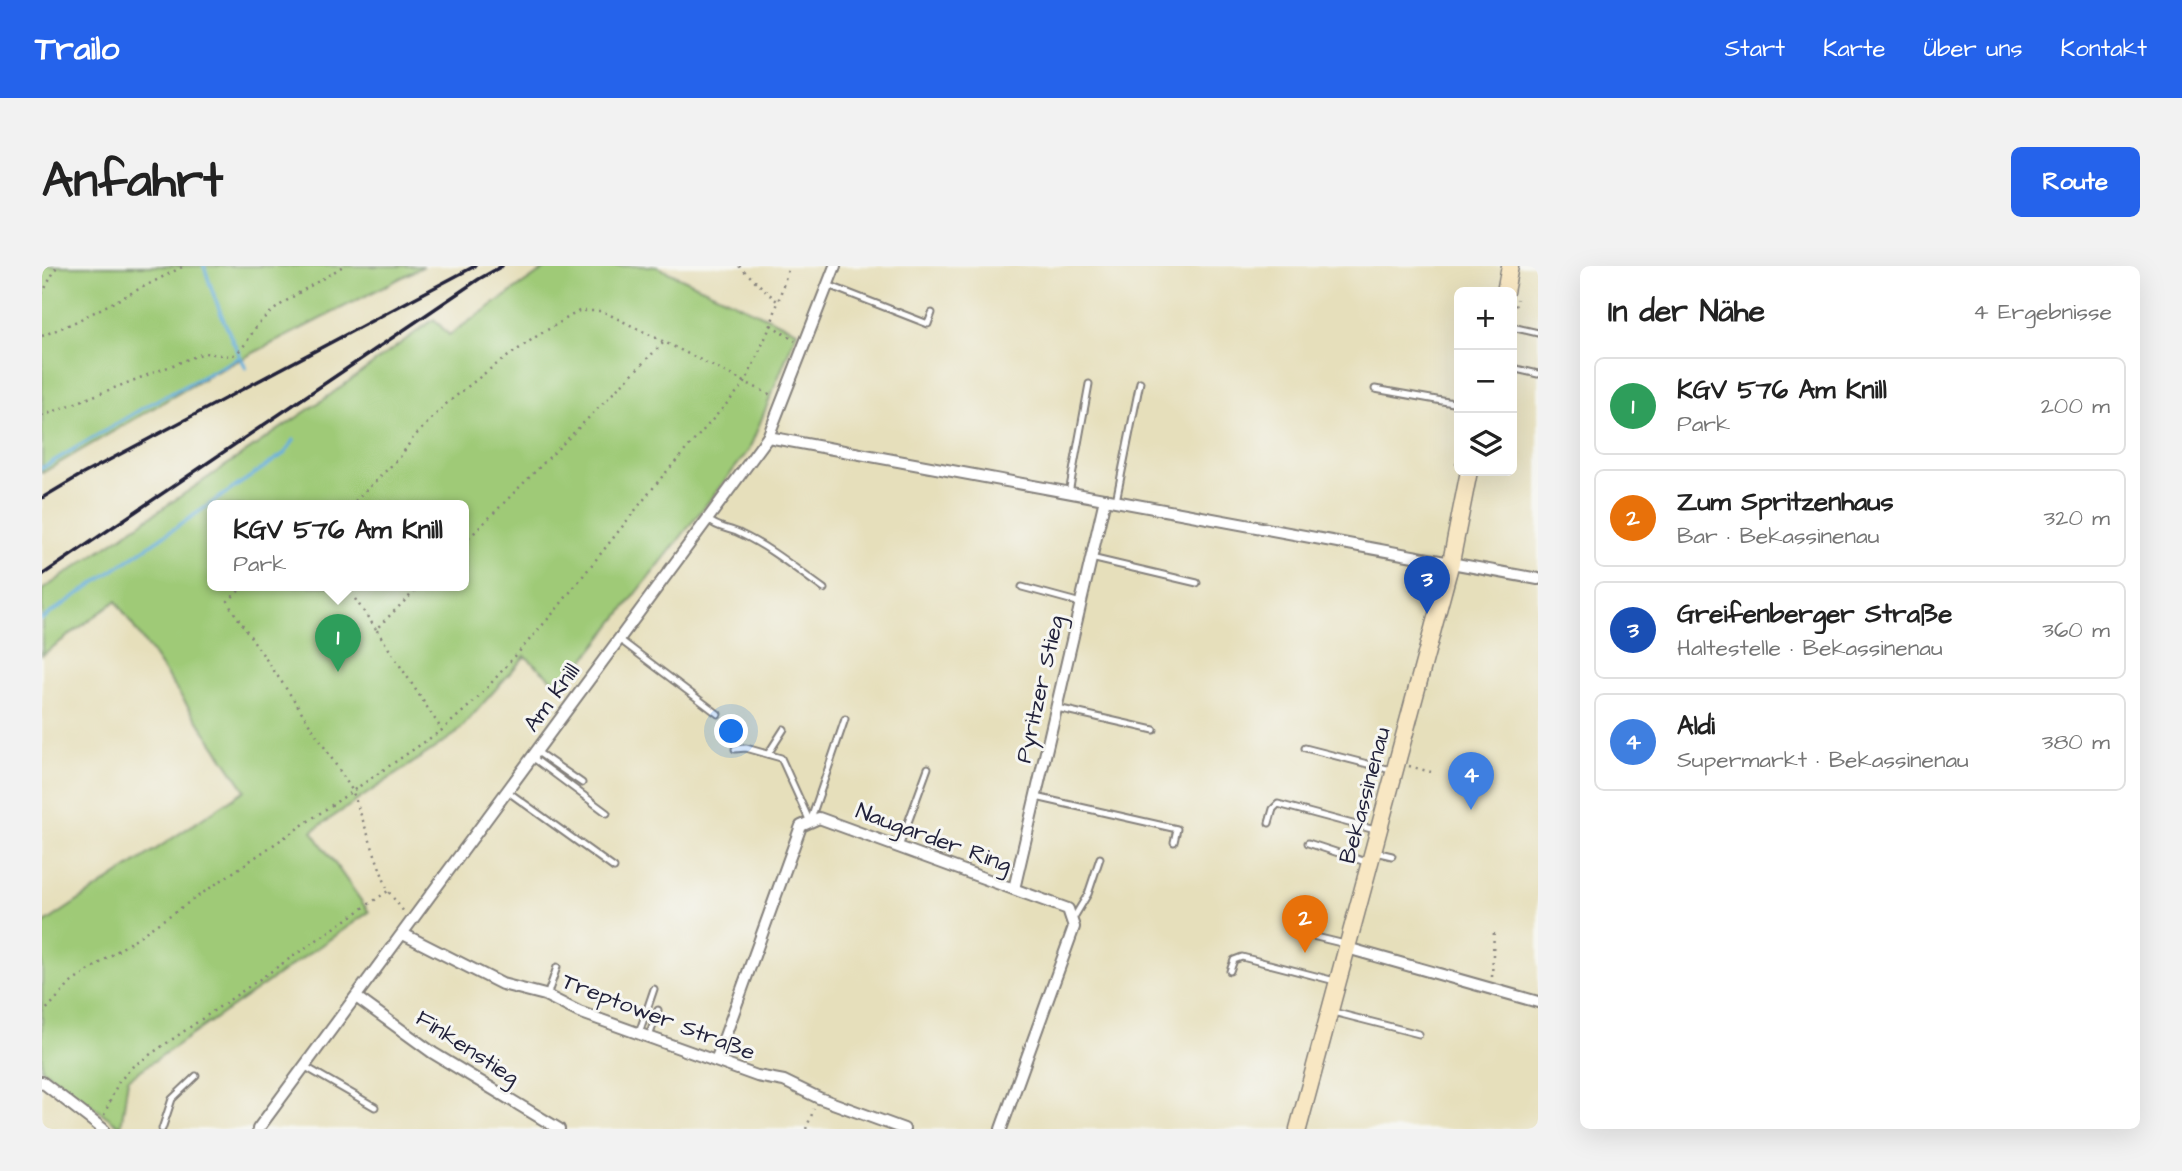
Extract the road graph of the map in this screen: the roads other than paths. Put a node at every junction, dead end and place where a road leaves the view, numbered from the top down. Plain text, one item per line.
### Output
1 (835, 266) edge
2 (1510, 266) edge
3 (828, 285) junction
4 (1506, 287) edge
5 (932, 313) dead end
6 (1517, 328) edge
7 (1538, 333) edge
8 (1517, 369) edge
9 (1538, 374) edge
10 (1140, 382) dead end
11 (1089, 384) dead end
12 (1375, 389) dead end
13 (1454, 403) edge
14 (768, 437) junction
15 (1468, 476) edge
16 (1069, 493) junction
17 (1110, 500) junction
18 (707, 519) junction
19 (1091, 558) junction
20 (1451, 562) junction
21 (1538, 579) edge
22 (1197, 583) dead end
23 (1022, 587) dead end
24 (824, 589) dead end
25 (1081, 603) junction
26 (619, 639) junction
27 (1057, 708) junction
28 (718, 714) dead end
29 (845, 719) dead end
30 (784, 729) dead end
31 (1154, 730) dead end
32 (1306, 748) dead end
33 (735, 749) dead end
34 (534, 754) junction
35 (768, 754) junction
36 (928, 768) dead end
37 (1402, 769) junction
38 (582, 783) dead end
39 (507, 791) junction
40 (1036, 797) junction
41 (607, 813) dead end
42 (810, 822) junction
43 (1269, 823) dead end
44 (1378, 830) junction
45 (1174, 842) dead end
46 (1308, 843) dead end
47 (899, 847) junction
48 (1392, 856) dead end
49 (1371, 857) junction
50 (1100, 858) dead end
51 (614, 868) dead end
52 (1014, 889) junction
53 (1072, 922) junction
54 (403, 934) junction
55 (1312, 936) dead end
56 (1348, 947) junction
57 (557, 967) dead end
58 (1230, 971) dead end
59 (1338, 982) junction
60 (654, 989) dead end
61 (547, 996) junction
62 (356, 997) junction
63 (1538, 1002) edge
64 (658, 1010) dead end
65 (1330, 1012) junction
66 (1419, 1034) dead end
67 (644, 1035) junction
68 (716, 1061) junction
69 (304, 1066) junction
70 (196, 1076) dead end
71 (42, 1082) edge
72 (375, 1107) dead end
73 (103, 1123) edge
74 (162, 1129) edge
75 (258, 1129) edge
76 (559, 1129) edge
77 (904, 1129) edge
78 (1001, 1129) edge
79 (1298, 1129) edge

1 - 3 street, Am Knill
2 - 4 street
3 - 5 lane
3 - 14 street, Am Knill
6 - 7 lane
8 - 9 lane
10 - 17 lane
11 - 16 lane
12 - 13 lane
14 - 16 street
14 - 18 street, Am Knill
15 - 20 street, Bekassinenau
16 - 17 street
17 - 19 street, Pyritzer Stieg
17 - 20 street
18 - 24 lane
18 - 26 street, Am Knill
19 - 22 lane
19 - 25 street, Pyritzer Stieg
20 - 21 street
20 - 37 street, Bekassinenau
23 - 25 lane
25 - 27 street, Pyritzer Stieg
26 - 28 lane
26 - 34 street, Am Knill
27 - 31 lane
27 - 40 street, Pyritzer Stieg
29 - 42 lane
30 - 35 lane
32 - 37 lane
33 - 35 lane
34 - 38 lane
34 - 39 street, Am Knill
34 - 41 lane
35 - 42 lane
36 - 47 lane
37 - 44 street, Bekassinenau
39 - 51 lane
39 - 54 street, Am Knill
40 - 45 lane
40 - 52 street, Pyritzer Stieg
42 - 47 street, Naugarder Ring
42 - 68 street
43 - 44 lane
44 - 49 street, Bekassinenau
46 - 49 lane
47 - 52 street, Naugarder Ring
48 - 49 lane
49 - 56 street, Bekassinenau
50 - 53 lane
52 - 53 street, Naugarder Ring
53 - 78 street
54 - 61 street, Treptower Straße
54 - 62 street, Am Knill
55 - 56 lane
56 - 59 street, Bekassinenau
56 - 63 street
57 - 61 lane
58 - 59 lane
59 - 65 street, Bekassinenau
60 - 67 lane
61 - 67 street, Treptower Straße
62 - 69 street, Am Knill
62 - 76 street, Finkenstieg
64 - 67 lane
65 - 66 lane
65 - 79 street, Bekassinenau
67 - 68 street, Treptower Straße
68 - 77 street, Treptower Straße
69 - 72 lane
69 - 75 street, Am Knill
70 - 74 lane
71 - 73 street

